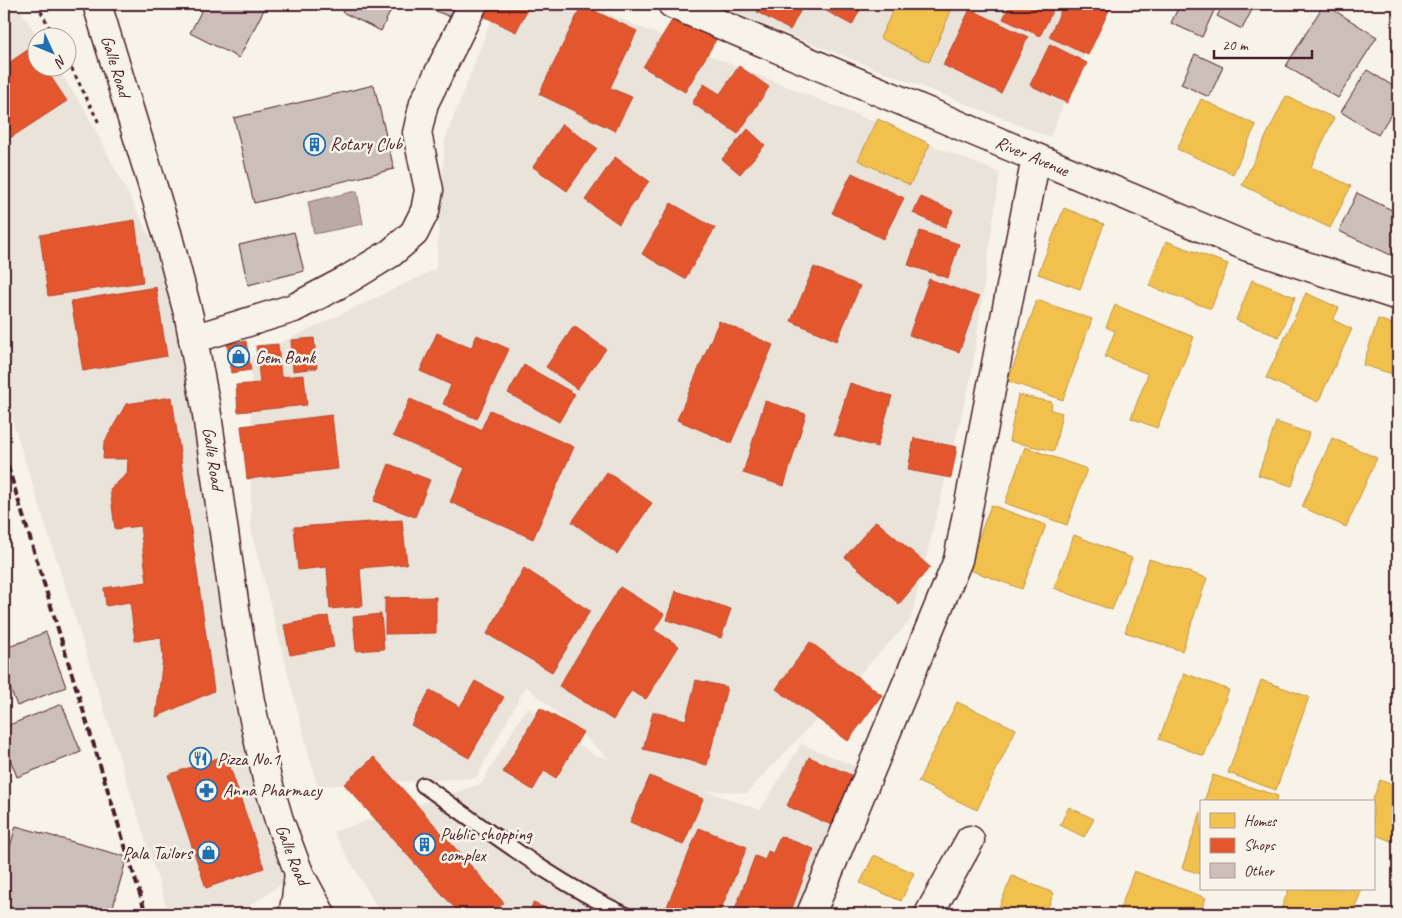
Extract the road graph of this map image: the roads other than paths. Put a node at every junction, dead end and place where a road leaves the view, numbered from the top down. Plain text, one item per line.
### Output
1 (96, 4) edge
2 (473, 4) edge
3 (672, 4) edge
4 (1036, 158) junction
5 (1398, 296) edge
6 (193, 339) junction
7 (424, 785) dead end
8 (970, 840) dead end
9 (299, 873) junction
10 (819, 912) edge
11 (293, 914) edge
12 (321, 914) edge
13 (624, 914) edge
14 (929, 914) edge

1 - 6 main road, Galle Road
2 - 6 main road
3 - 4 main road, River Avenue
4 - 5 main road, River Avenue
4 - 10 main road
6 - 9 main road, Galle Road
7 - 13 lane
8 - 14 main road
9 - 11 main road
9 - 12 main road, Galle Road

